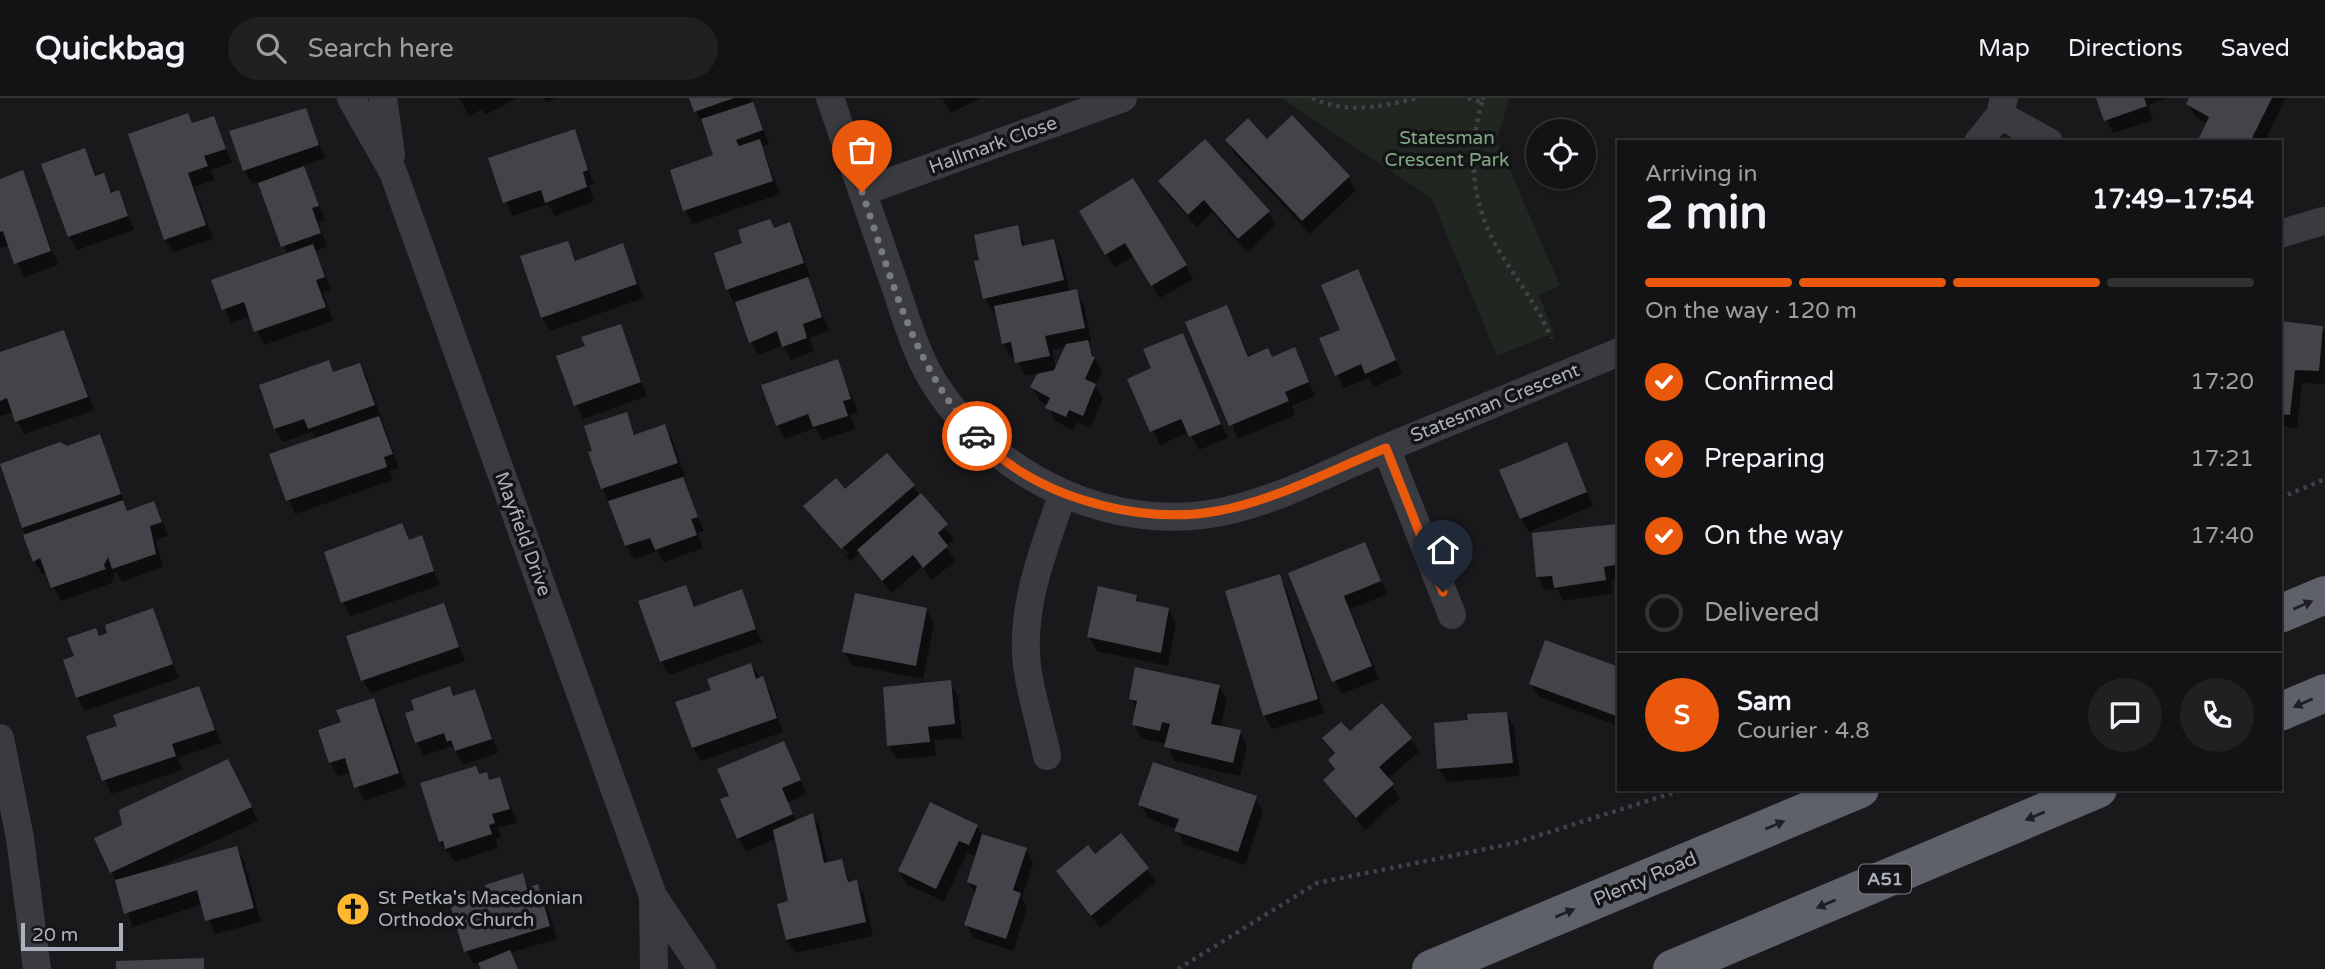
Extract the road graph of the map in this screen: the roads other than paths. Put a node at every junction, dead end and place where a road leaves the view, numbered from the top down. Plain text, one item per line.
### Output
1 (351, 98) edge
2 (383, 98) edge
3 (830, 98) edge
4 (1123, 98) edge
5 (2002, 107) edge
6 (1979, 140) edge
7 (2046, 140) edge
8 (393, 172) junction
9 (862, 192) junction
10 (2323, 221) dead end
11 (2282, 233) edge
12 (1617, 353) edge
13 (1386, 448) junction
14 (1063, 493) junction
15 (2325, 595) edge
16 (2282, 613) edge
17 (1452, 615) dead end
18 (2325, 693) edge
19 (2282, 711) edge
20 (0, 738) edge
21 (1047, 756) dead end
22 (1855, 791) edge
23 (2093, 791) edge
24 (653, 896) junction
25 (37, 969) edge
26 (654, 969) edge
27 (702, 969) edge
28 (1431, 969) edge
29 (1672, 969) edge

1 - 8 street, Mayfield Drive
2 - 8 street, Mayfield Drive
3 - 9 street, Statesman Crescent
4 - 9 street, Hallmark Close
5 - 6 street
5 - 7 street
8 - 24 street, Mayfield Drive
9 - 14 street, Statesman Crescent
10 - 11 street
12 - 13 street, Statesman Crescent
13 - 14 street, Statesman Crescent
13 - 17 street
14 - 21 street
16 -> 15 highway
18 -> 19 highway
20 - 25 street
28 -> 22 highway, Plenty Road
23 -> 29 highway, A51
24 - 26 street, Mayfield Drive
24 - 27 street, Mayfield Drive

